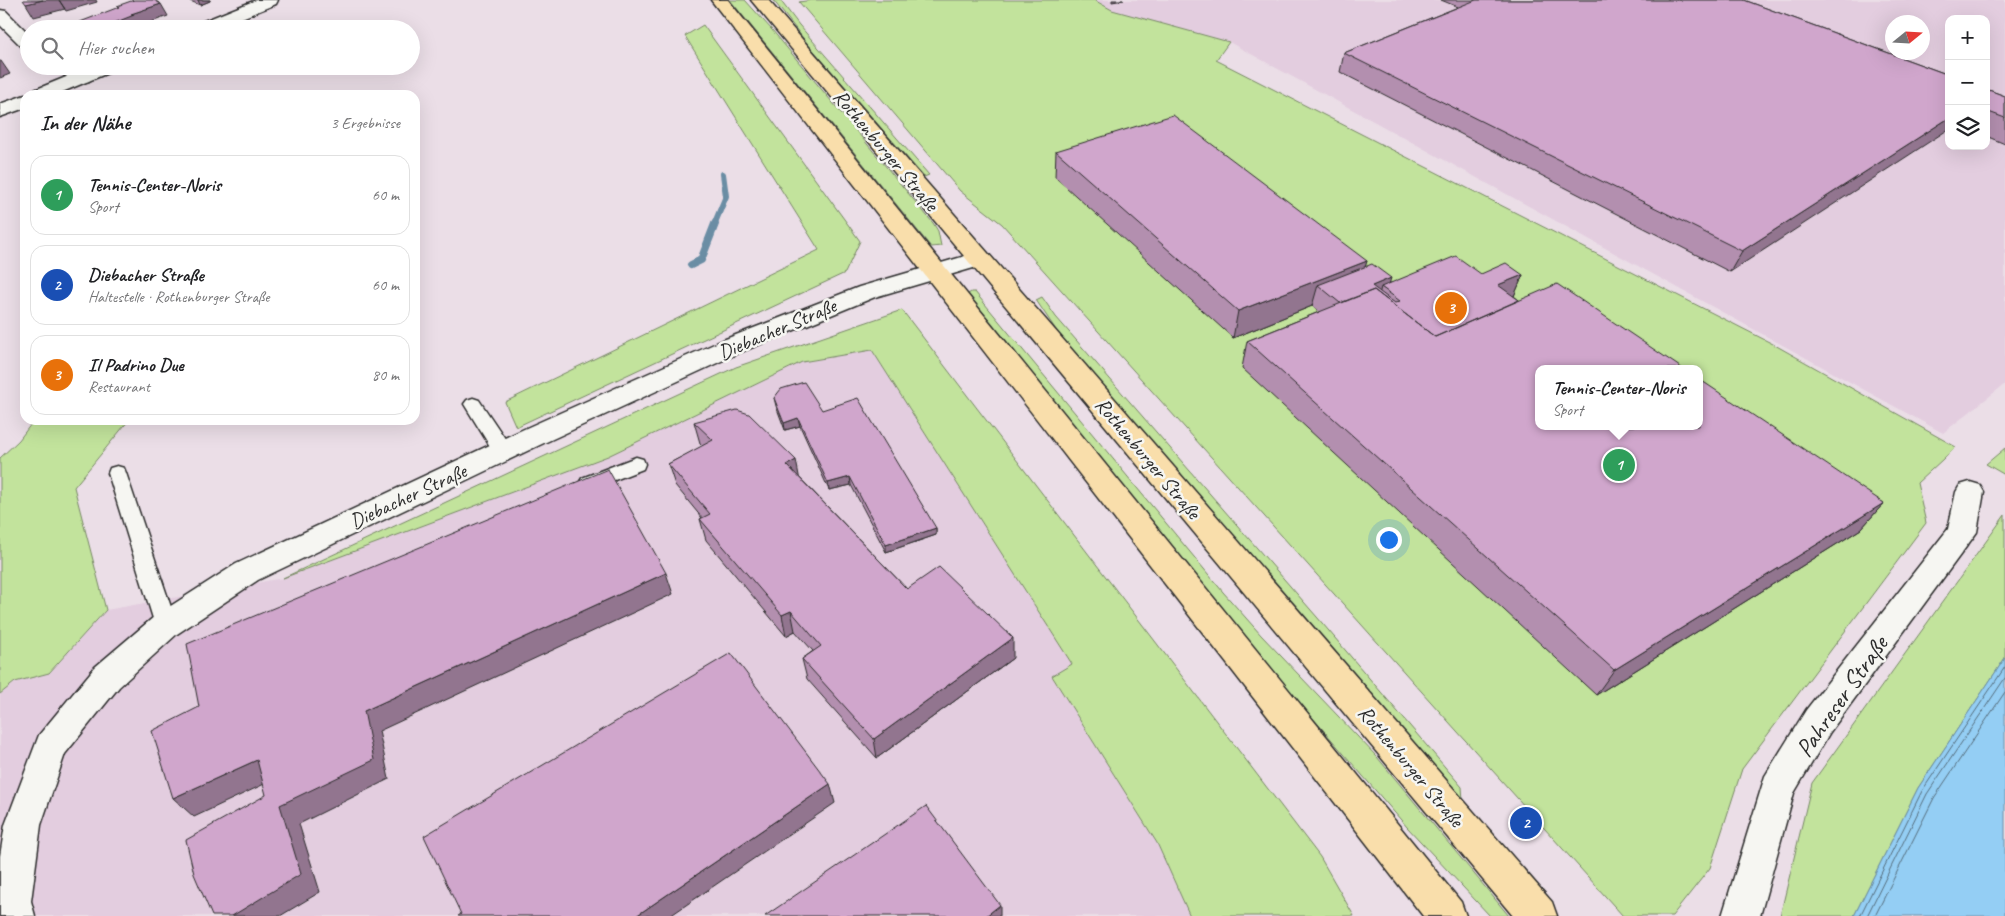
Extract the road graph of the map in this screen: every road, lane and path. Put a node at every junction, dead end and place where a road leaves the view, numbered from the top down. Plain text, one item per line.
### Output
1 (270, 0) edge
2 (719, 0) edge
3 (758, 0) edge
4 (0, 15) edge
5 (222, 20) edge
6 (20, 35) edge
7 (79, 75) edge
8 (87, 75) edge
9 (82, 77) junction
10 (50, 90) edge
11 (20, 102) edge
12 (0, 111) edge
13 (979, 259) junction
14 (934, 271) junction
15 (473, 404) dead end
16 (502, 451) junction
17 (636, 464) dead end
18 (117, 473) dead end
19 (575, 489) edge
20 (1970, 492) dead end
21 (166, 625) junction
22 (16, 916) edge
23 (1447, 916) edge
24 (1538, 916) edge
25 (1741, 916) edge

1 - 5 street
2 - 14 main road, Rothenburger Straße
3 - 13 main road, Rothenburger Straße
4 - 6 street
7 - 9 street
8 - 9 street
9 - 10 street
11 - 12 street
13 - 14 street, Diebacher Straße
13 - 24 main road, Rothenburger Straße
14 - 16 street, Diebacher Straße
14 - 23 main road, Rothenburger Straße
15 - 16 lane
16 - 21 street, Diebacher Straße
17 - 19 lane
18 - 21 lane
20 - 25 street, Pahreser Straße
21 - 22 street, Diebacher Straße

